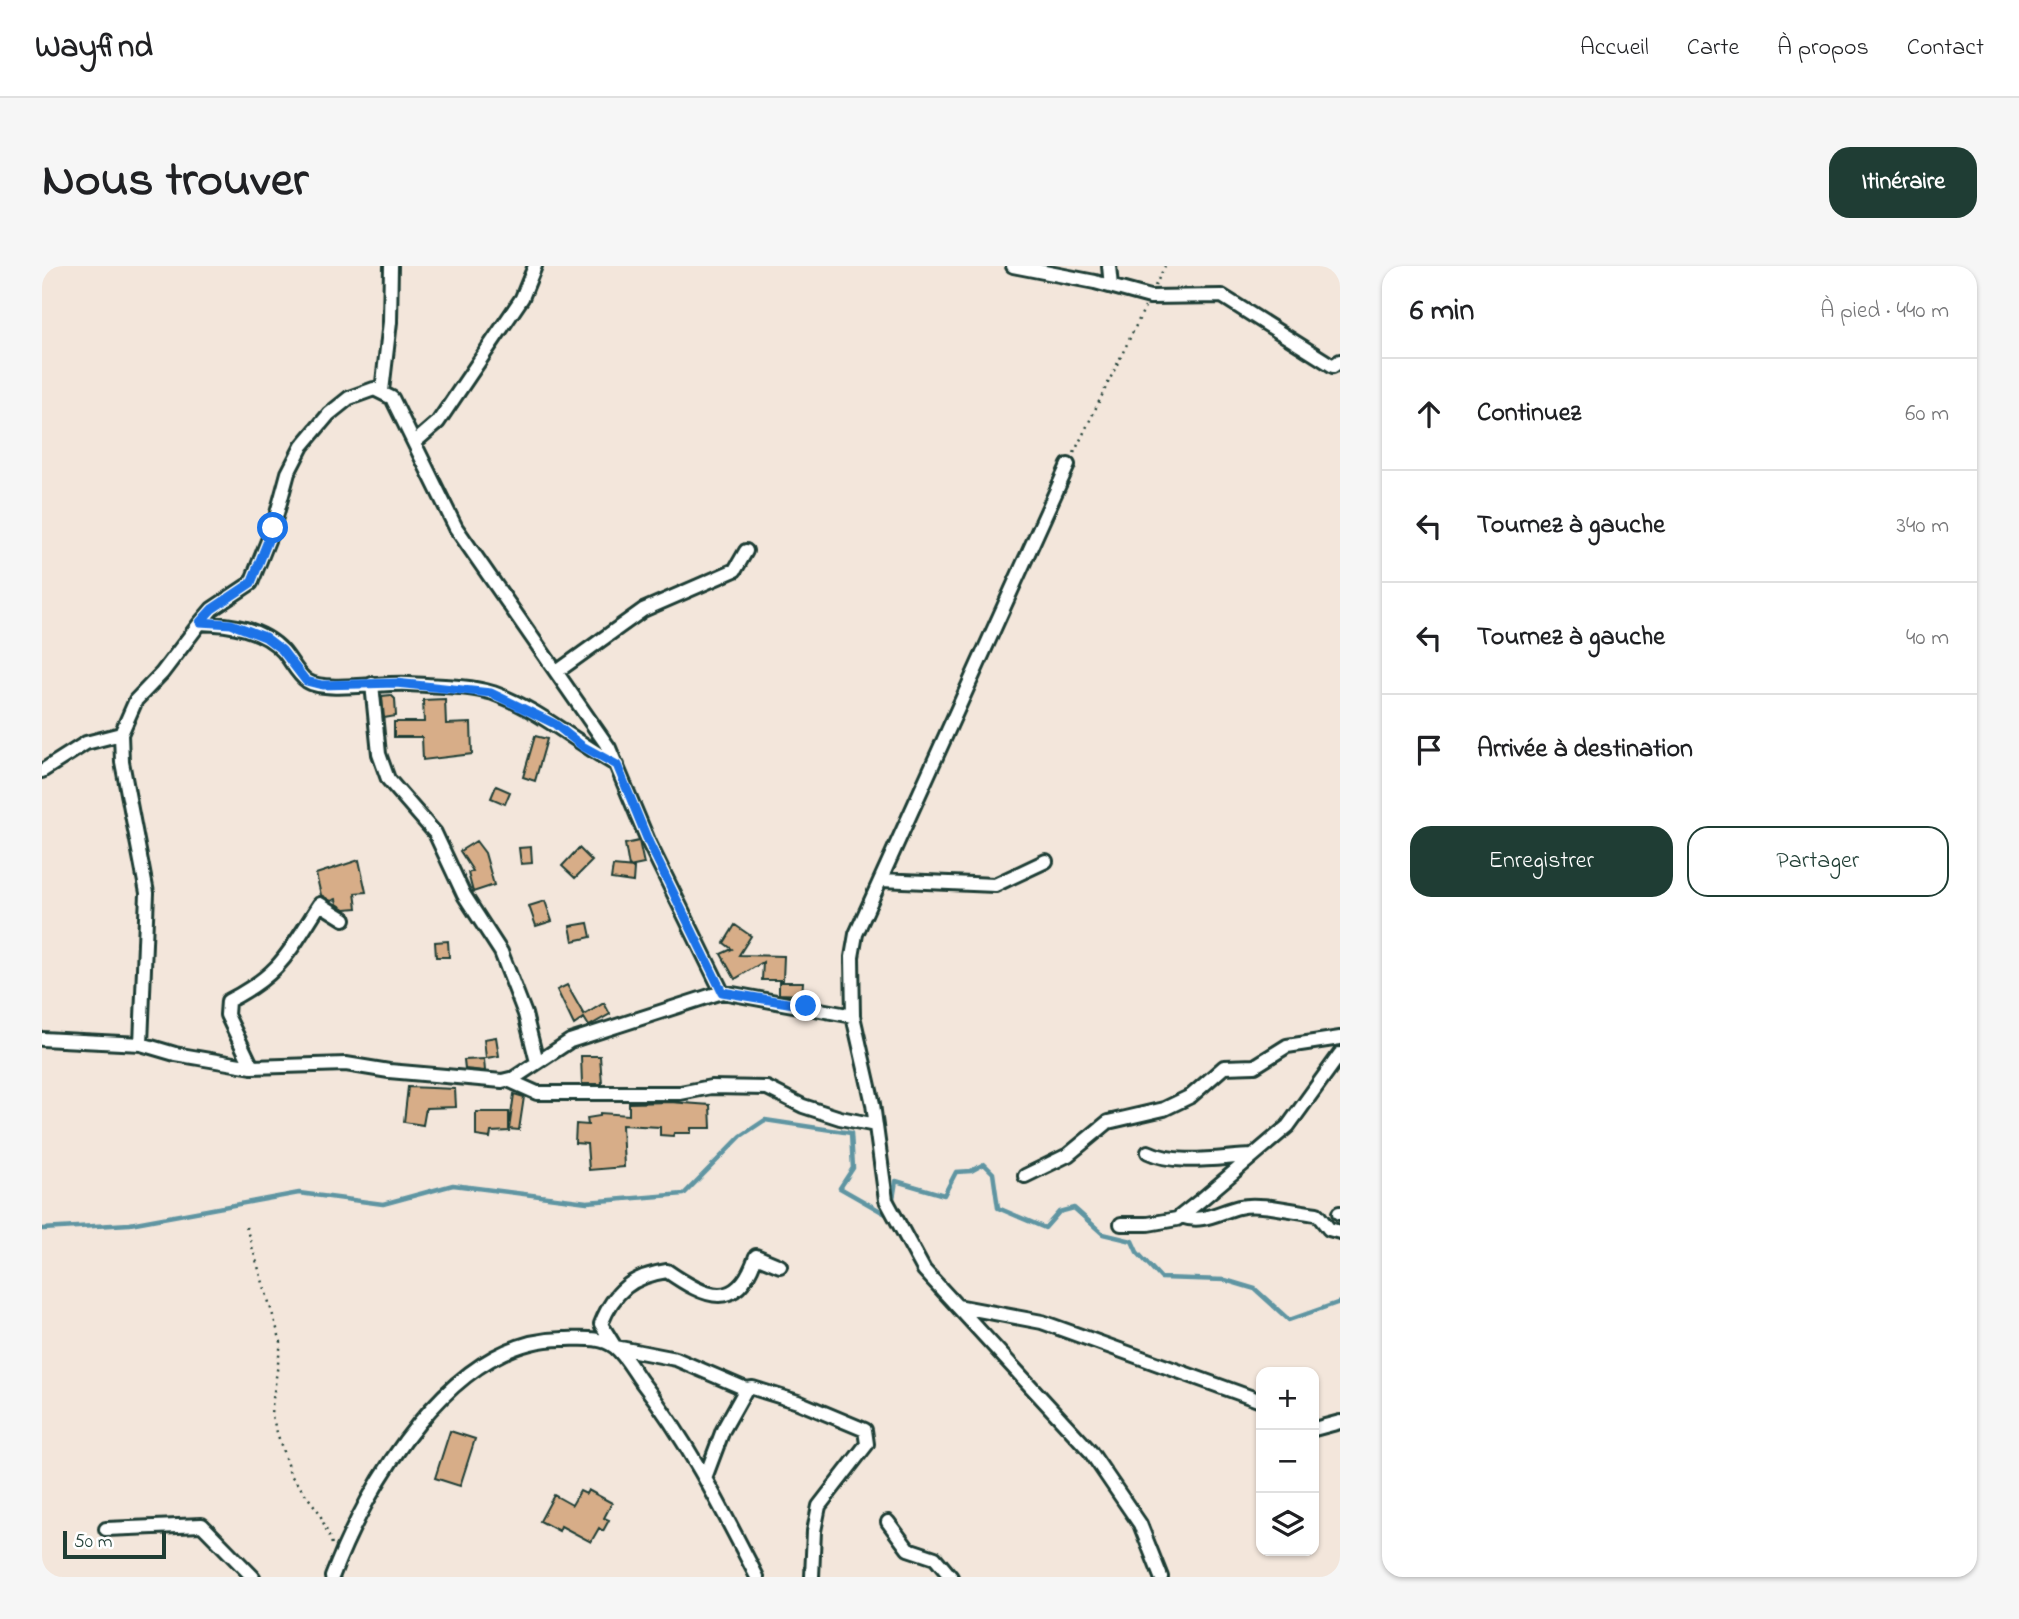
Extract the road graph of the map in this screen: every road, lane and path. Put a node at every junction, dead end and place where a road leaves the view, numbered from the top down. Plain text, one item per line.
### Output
1 (391, 266) edge
2 (535, 266) edge
3 (1013, 266) edge
4 (1109, 266) edge
5 (1165, 266) edge
6 (1111, 286) junction
7 (1150, 297) junction
8 (1340, 361) edge
9 (382, 391) junction
10 (415, 442) junction
11 (1068, 465) joint
12 (747, 551) dead end
13 (200, 622) junction
14 (558, 671) junction
15 (372, 684) junction
16 (121, 734) junction
17 (617, 765) junction
18 (42, 771) edge
19 (1046, 861) dead end
20 (881, 880) junction
21 (344, 919) dead end
22 (722, 992) junction
23 (853, 1016) junction
24 (1340, 1038) edge
25 (42, 1039) edge
26 (141, 1044) junction
27 (1340, 1054) edge
28 (537, 1062) junction
29 (252, 1067) junction
30 (508, 1080) junction
31 (876, 1125) junction
32 (1148, 1152) dead end
33 (1252, 1156) junction
34 (1025, 1176) dead end
35 (1181, 1216) junction
36 (1121, 1224) dead end
37 (246, 1227) dead end
38 (1340, 1232) edge
39 (780, 1266) dead end
40 (957, 1306) junction
41 (615, 1347) junction
42 (746, 1390) junction
43 (1256, 1399) edge
44 (1340, 1422) edge
45 (1319, 1428) edge
46 (705, 1478) junction
47 (888, 1522) dead end
48 (106, 1529) dead end
49 (338, 1560) junction
50 (253, 1577) edge
51 (332, 1577) edge
52 (757, 1577) edge
53 (812, 1577) edge
54 (951, 1577) edge
55 (1161, 1577) edge

1 - 9 street
2 - 10 street
3 - 6 street
4 - 6 street
5 - 7 path
6 - 7 street
7 - 8 street
7 - 11 path
9 - 10 street
9 - 13 street
10 - 14 street
11 - 20 street
12 - 14 street
13 - 15 street
13 - 16 street
14 - 17 street
15 - 17 street
15 - 28 street
16 - 18 street
16 - 26 street
17 - 22 street
19 - 20 street
20 - 23 street
21 - 29 street
22 - 23 street
22 - 28 street
23 - 31 street
24 - 34 street
25 - 26 street
26 - 29 street
27 - 33 street
28 - 30 street
29 - 30 street
30 - 31 street
31 - 40 street
32 - 33 street
33 - 35 street
35 - 36 street
35 - 38 street
37 - 49 path
39 - 41 street
40 - 43 street
40 - 55 street
41 - 42 street
41 - 46 street
41 - 49 street
42 - 46 street
42 - 53 street
44 - 45 street
46 - 52 street
47 - 54 street
48 - 50 street
49 - 51 street

